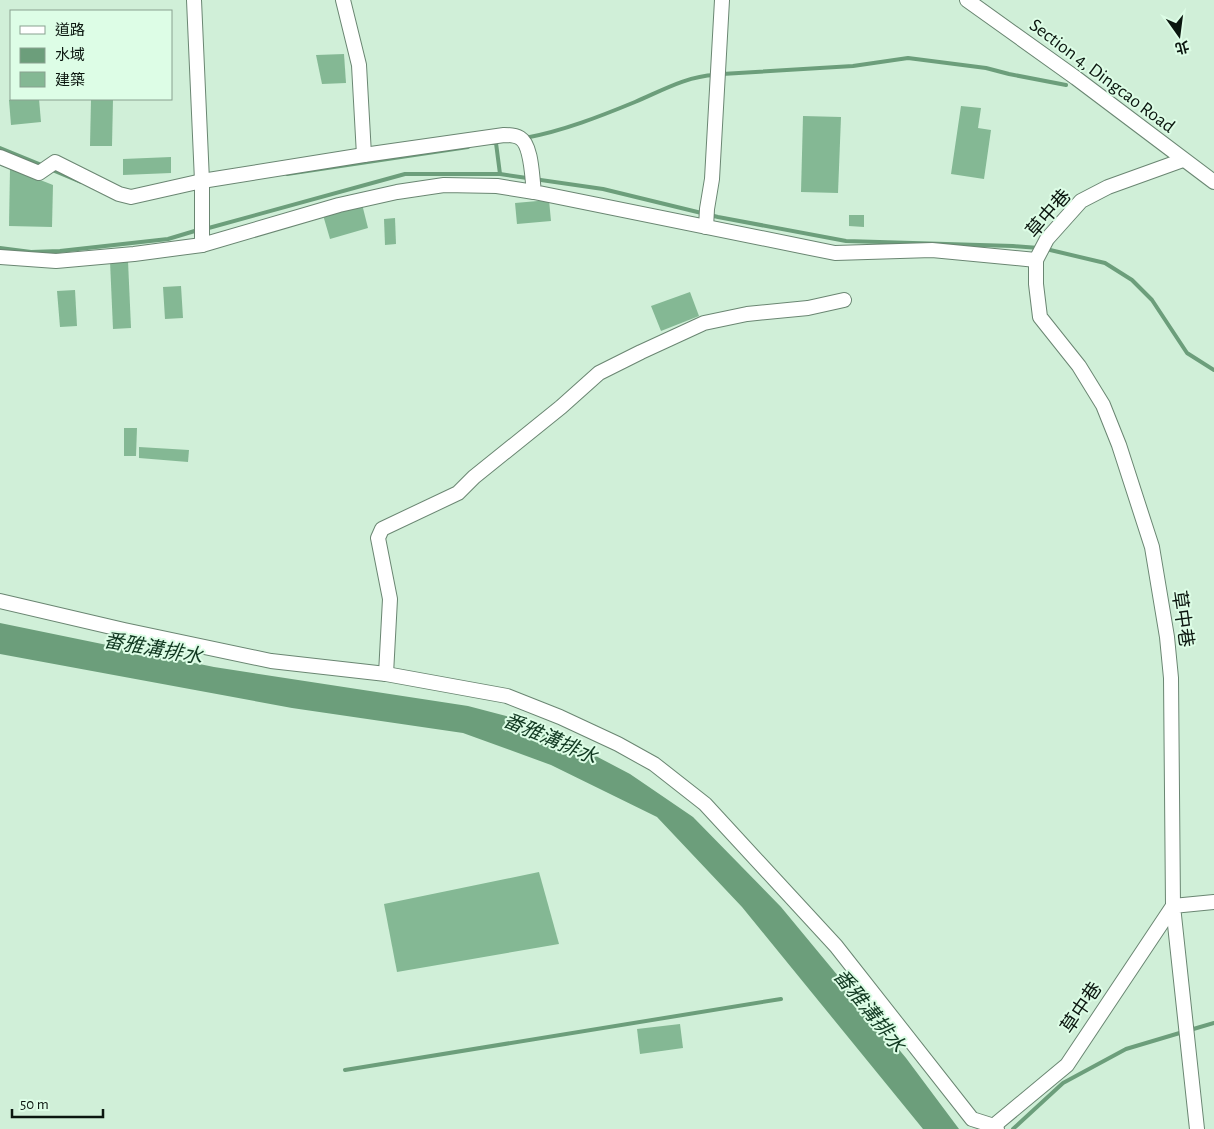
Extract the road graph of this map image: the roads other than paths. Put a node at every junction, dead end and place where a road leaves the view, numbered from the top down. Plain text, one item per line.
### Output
1 (194, 0) edge
2 (343, 0) edge
3 (722, 0) edge
4 (967, 0) edge
5 (364, 155) junction
6 (0, 157) edge
7 (1183, 160) junction
8 (202, 182) junction
9 (1214, 182) edge
10 (534, 192) junction
11 (707, 218) junction
12 (202, 245) junction
13 (0, 257) edge
14 (1037, 257) junction
15 (844, 300) dead end
16 (0, 601) edge
17 (386, 674) junction
18 (1214, 902) edge
19 (1173, 906) junction
20 (994, 1128) edge
21 (1197, 1129) edge

1 - 8 street
2 - 5 street
3 - 11 street
4 - 7 street, Section 4, Dingcao Road
5 - 8 street
5 - 10 street
6 - 8 street
7 - 9 street, Section 4, Dingcao Road
7 - 14 street, 草中巷
8 - 12 street
10 - 11 street
10 - 12 street
11 - 14 street
12 - 13 street
14 - 19 street, 草中巷
15 - 17 street
16 - 17 street
17 - 20 street
18 - 19 street
19 - 20 street, 草中巷
19 - 21 street

